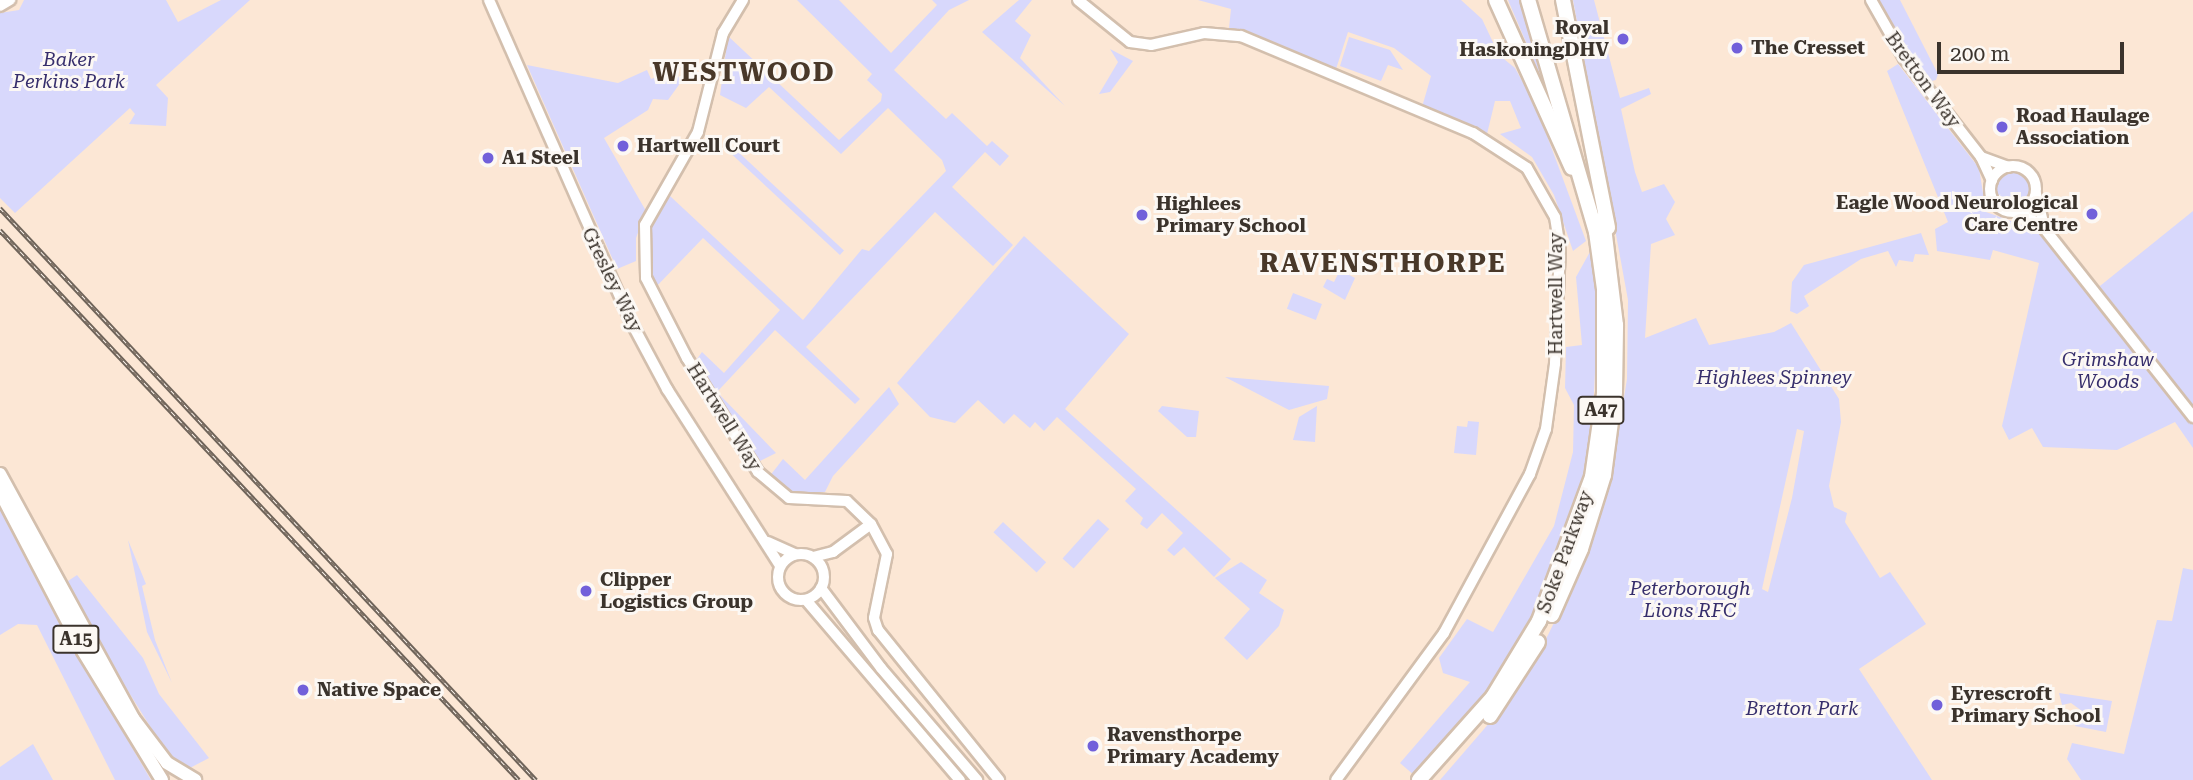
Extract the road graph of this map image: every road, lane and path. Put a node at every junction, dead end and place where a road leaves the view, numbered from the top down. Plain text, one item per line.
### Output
1 (10, 0) edge
2 (489, 0) edge
3 (743, 0) edge
4 (1078, 0) edge
5 (1496, 0) edge
6 (1528, 0) edge
7 (1538, 0) edge
8 (1563, 0) edge
9 (1871, 0) edge
10 (0, 6) edge
11 (1981, 157) junction
12 (2008, 167) junction
13 (1992, 181) junction
14 (2036, 194) junction
15 (2019, 211) junction
16 (2045, 228) junction
17 (1596, 232) junction
18 (1610, 250) junction
19 (2193, 417) edge
20 (0, 474) edge
21 (0, 492) edge
22 (871, 524) junction
23 (768, 542) junction
24 (833, 552) junction
25 (795, 554) junction
26 (813, 557) junction
27 (780, 566) junction
28 (823, 583) junction
29 (806, 600) junction
30 (190, 778) edge
31 (162, 780) edge
32 (171, 780) edge
33 (960, 780) edge
34 (977, 780) edge
35 (999, 780) edge
36 (1336, 780) edge
37 (1419, 780) edge
38 (1433, 780) edge

1 - 10 street
2 - 23 street, Gresley Way
3 - 22 street, Hartwell Way
4 - 36 street, Hartwell Way
5 - 17 highway, A47
6 - 17 highway, Soke Parkway / A47
7 - 18 highway, Soke Parkway / A47
8 - 18 highway, A47
9 - 11 street, Bretton Way
11 - 12 street
11 - 13 street, Bretton Way
12 - 13 street
12 - 14 street
13 - 15 street
14 - 15 street
14 - 16 street
15 - 16 street
16 - 19 street
17 - 37 highway, Soke Parkway / A47
18 - 38 highway, Soke Parkway / A47
20 - 30 main road, A15
21 - 31 main road, A15
22 - 24 street
22 - 35 street, Hartwell Way
23 - 25 street
23 - 27 street, Gresley Way
24 - 26 street
24 - 28 street
25 - 26 street
25 - 27 street
26 - 28 street
27 - 29 street
28 - 29 street
28 - 34 street
29 - 33 street
30 - 32 main road

